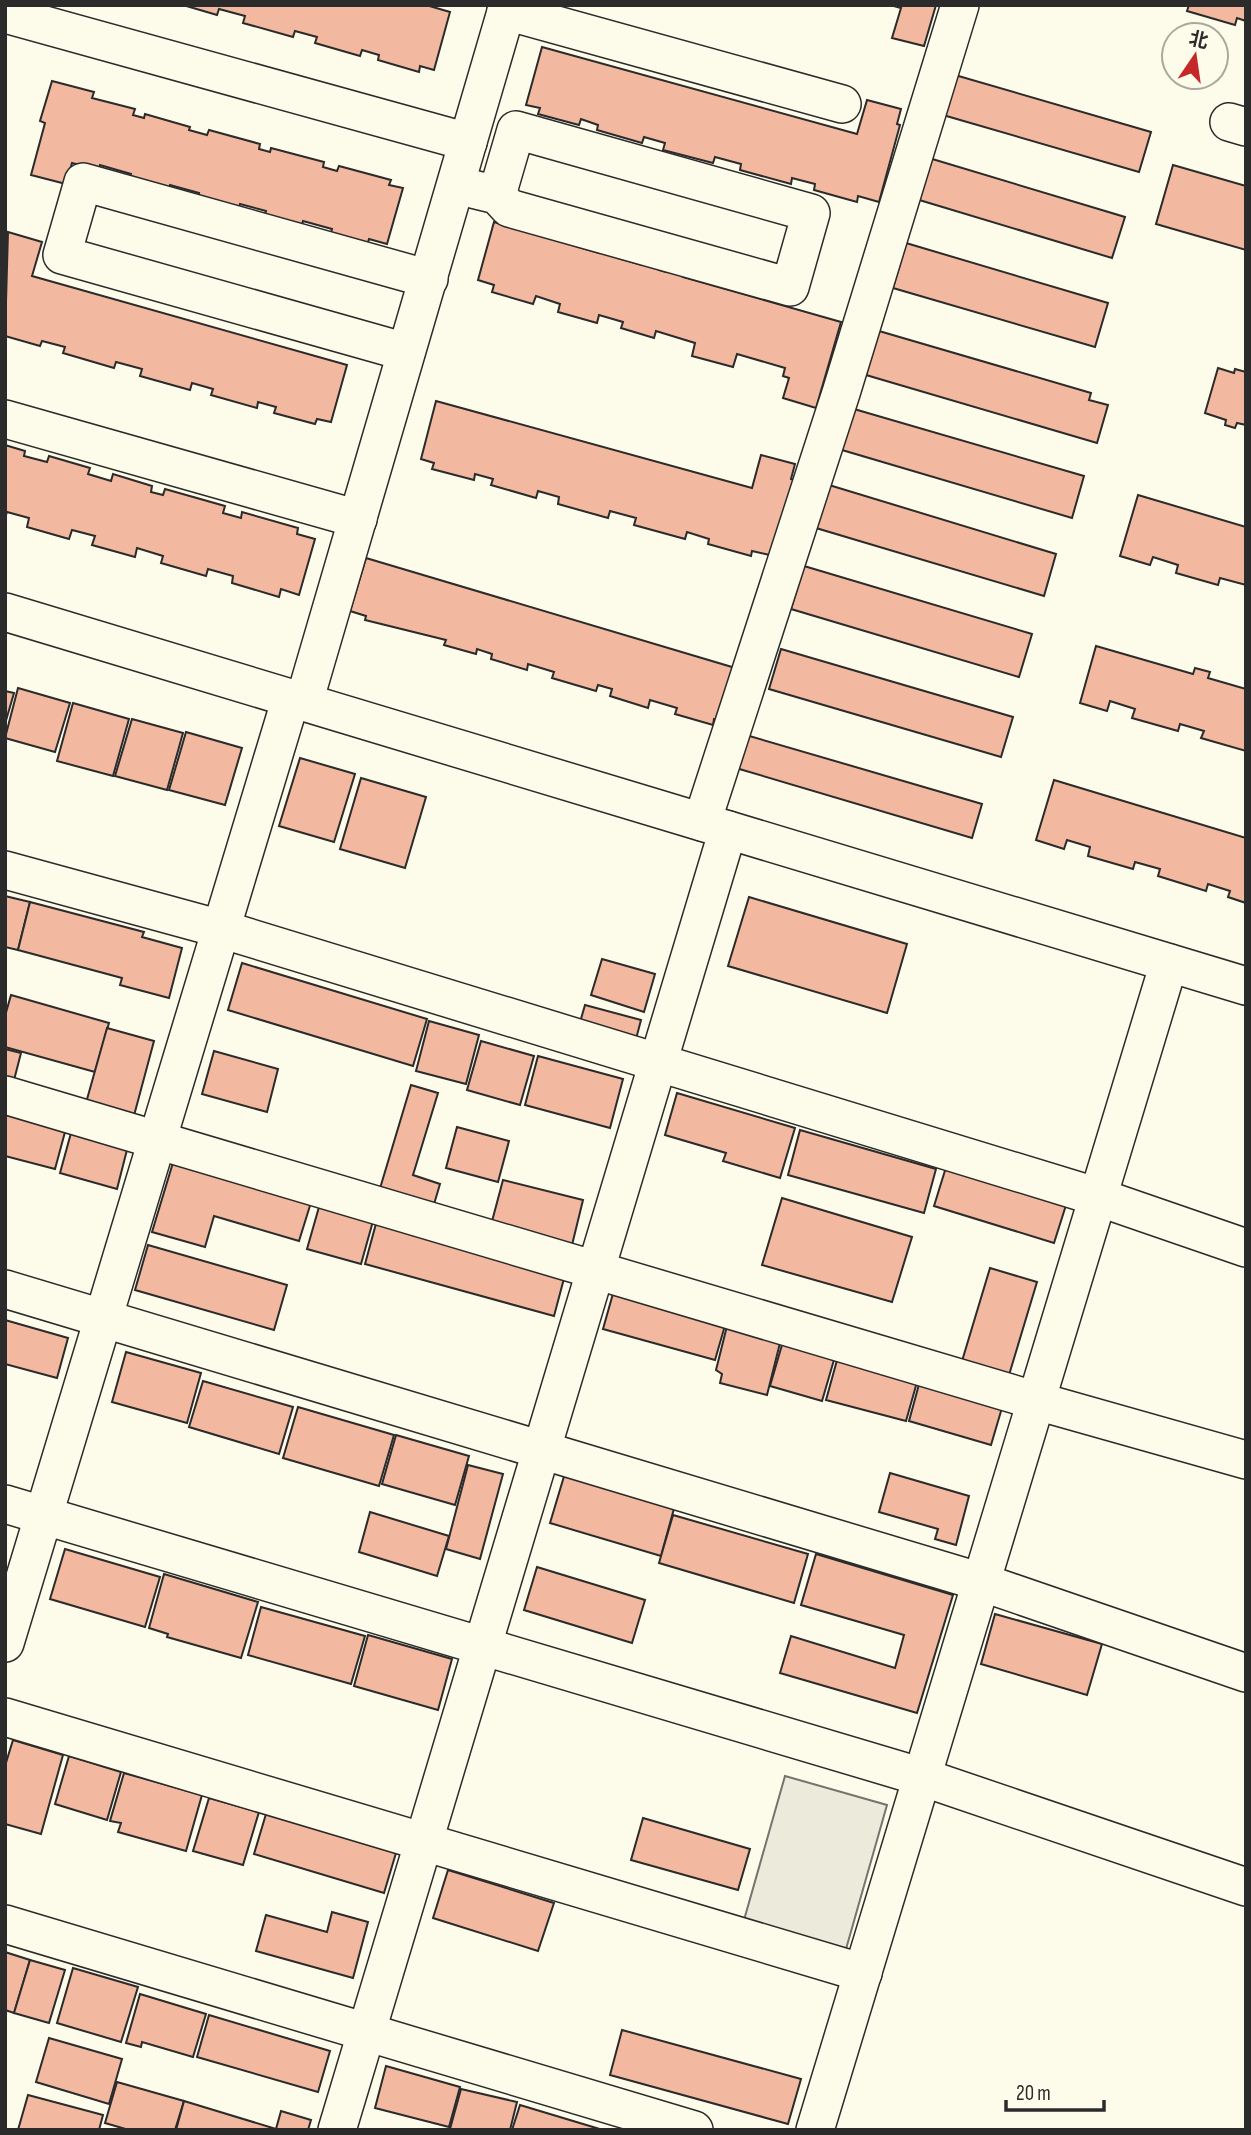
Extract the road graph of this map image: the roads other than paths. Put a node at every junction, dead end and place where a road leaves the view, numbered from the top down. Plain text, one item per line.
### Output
1 (960, 5) edge
2 (507, 8) edge
3 (5, 14) edge
4 (842, 104) dead end
5 (468, 142) junction
6 (456, 184) junction
7 (497, 195) junction
8 (429, 279) junction
9 (406, 352) junction
10 (5, 419) edge
11 (358, 519) junction
12 (5, 612) edge
13 (297, 700) junction
14 (715, 826) junction
15 (5, 870) edge
16 (221, 929) junction
17 (1169, 963) junction
18 (1246, 986) edge
19 (657, 1062) junction
20 (5, 1095) edge
21 (157, 1139) junction
22 (1098, 1197) junction
23 (1246, 1248) edge
24 (596, 1269) junction
25 (5, 1289) edge
26 (104, 1317) junction
27 (1037, 1401) junction
28 (542, 1449) junction
29 (1246, 1460) edge
30 (5, 1504) edge
31 (44, 1516) junction
32 (981, 1582) junction
33 (5, 1643) edge
34 (482, 1646) junction
35 (1246, 1673) edge
36 (5, 1717) edge
37 (922, 1777) junction
38 (424, 1842) junction
39 (1246, 1887) edge
40 (5, 1924) edge
41 (863, 1973) junction
42 (366, 2032) junction
43 (337, 2130) edge
44 (694, 2130) edge
45 (815, 2130) edge

1 - 14 street
2 - 4 street
2 - 5 street
3 - 5 street
5 - 6 street
6 - 7 street
6 - 8 street
7 - 7 street
8 - 9 street
8 - 9 street
9 - 11 street
10 - 11 street
11 - 13 street
12 - 13 street
13 - 14 street
13 - 16 street
14 - 17 street
14 - 19 street
15 - 16 street
16 - 19 street
16 - 21 street
17 - 18 street
17 - 22 street
19 - 22 street
19 - 24 street
20 - 21 street
21 - 24 street
21 - 26 street
22 - 23 street
22 - 27 street
24 - 27 street
24 - 28 street
25 - 26 street
26 - 28 street
26 - 31 street
27 - 29 street
27 - 32 street
28 - 32 street
28 - 34 street
30 - 31 street
31 - 33 street
31 - 34 street
32 - 35 street
32 - 37 street
34 - 37 street
34 - 38 street
36 - 38 street
37 - 39 street
37 - 41 street
38 - 41 street
38 - 42 street
40 - 42 street
41 - 45 street
42 - 43 street
42 - 44 street

